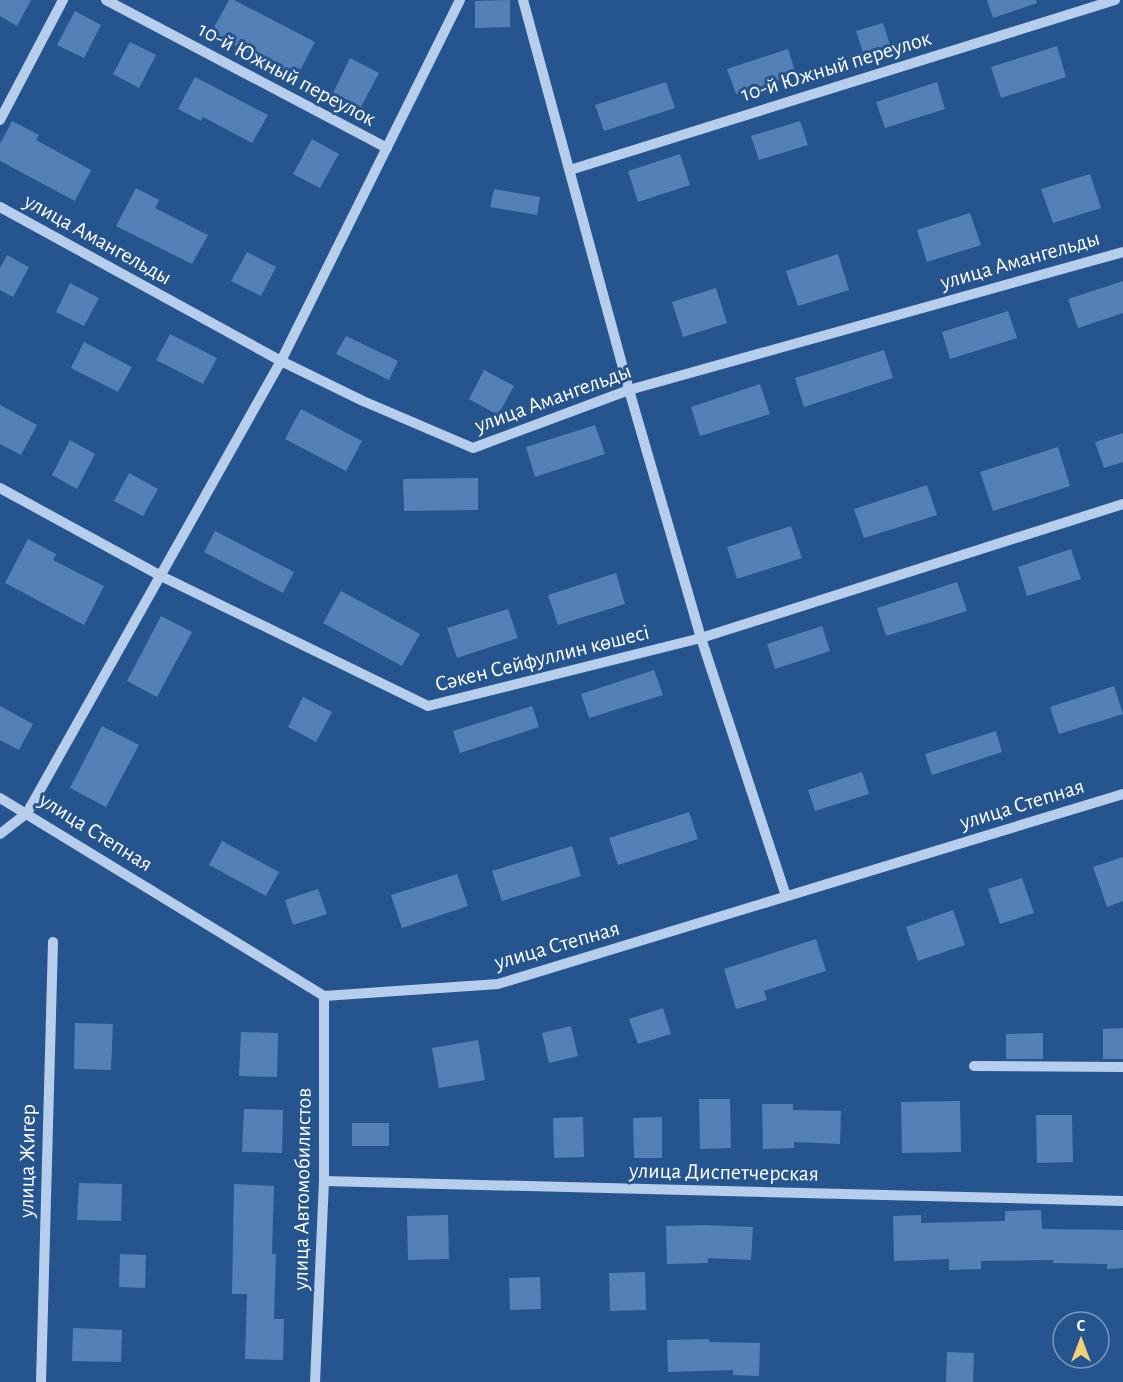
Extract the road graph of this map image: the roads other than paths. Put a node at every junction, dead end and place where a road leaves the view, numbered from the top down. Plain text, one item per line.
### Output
1 (63, 0) edge
2 (106, 0) edge
3 (460, 0) edge
4 (523, 0) edge
5 (1115, 0) edge
6 (0, 120) edge
7 (387, 148) junction
8 (570, 170) junction
9 (0, 207) edge
10 (1123, 252) edge
11 (281, 361) junction
12 (629, 390) junction
13 (0, 488) edge
14 (1123, 504) edge
15 (161, 576) junction
16 (701, 638) junction
17 (1123, 794) edge
18 (0, 798) edge
19 (27, 813) junction
20 (0, 834) edge
21 (786, 896) junction
22 (53, 942) dead end
23 (324, 996) junction
24 (974, 1066) dead end
25 (1123, 1067) edge
26 (324, 1181) junction
27 (1123, 1202) edge
28 (41, 1382) edge
29 (315, 1382) edge

1 - 6 street
2 - 7 street, 10-й Южный переулок
3 - 7 street
4 - 8 street
5 - 8 street, 10-й Южный переулок
7 - 11 street
8 - 12 street
9 - 11 street, улица Амангельды
10 - 12 street, улица Амангельды
11 - 12 street, улица Амангельды
11 - 15 street
12 - 16 street
13 - 15 street, Сәкен Сейфуллин көшесі
14 - 16 street, Сәкен Сейфуллин көшесі
15 - 16 street, Сәкен Сейфуллин көшесі
15 - 19 street
16 - 21 street
17 - 21 street, улица Степная
18 - 19 street, улица Степная
19 - 20 street
19 - 23 street, улица Степная
21 - 23 street, улица Степная
22 - 28 street, улица Жигер
23 - 26 street, улица Автомобилистов
24 - 25 street
26 - 27 street, улица Диспетчерская
26 - 29 street, улица Автомобилистов

